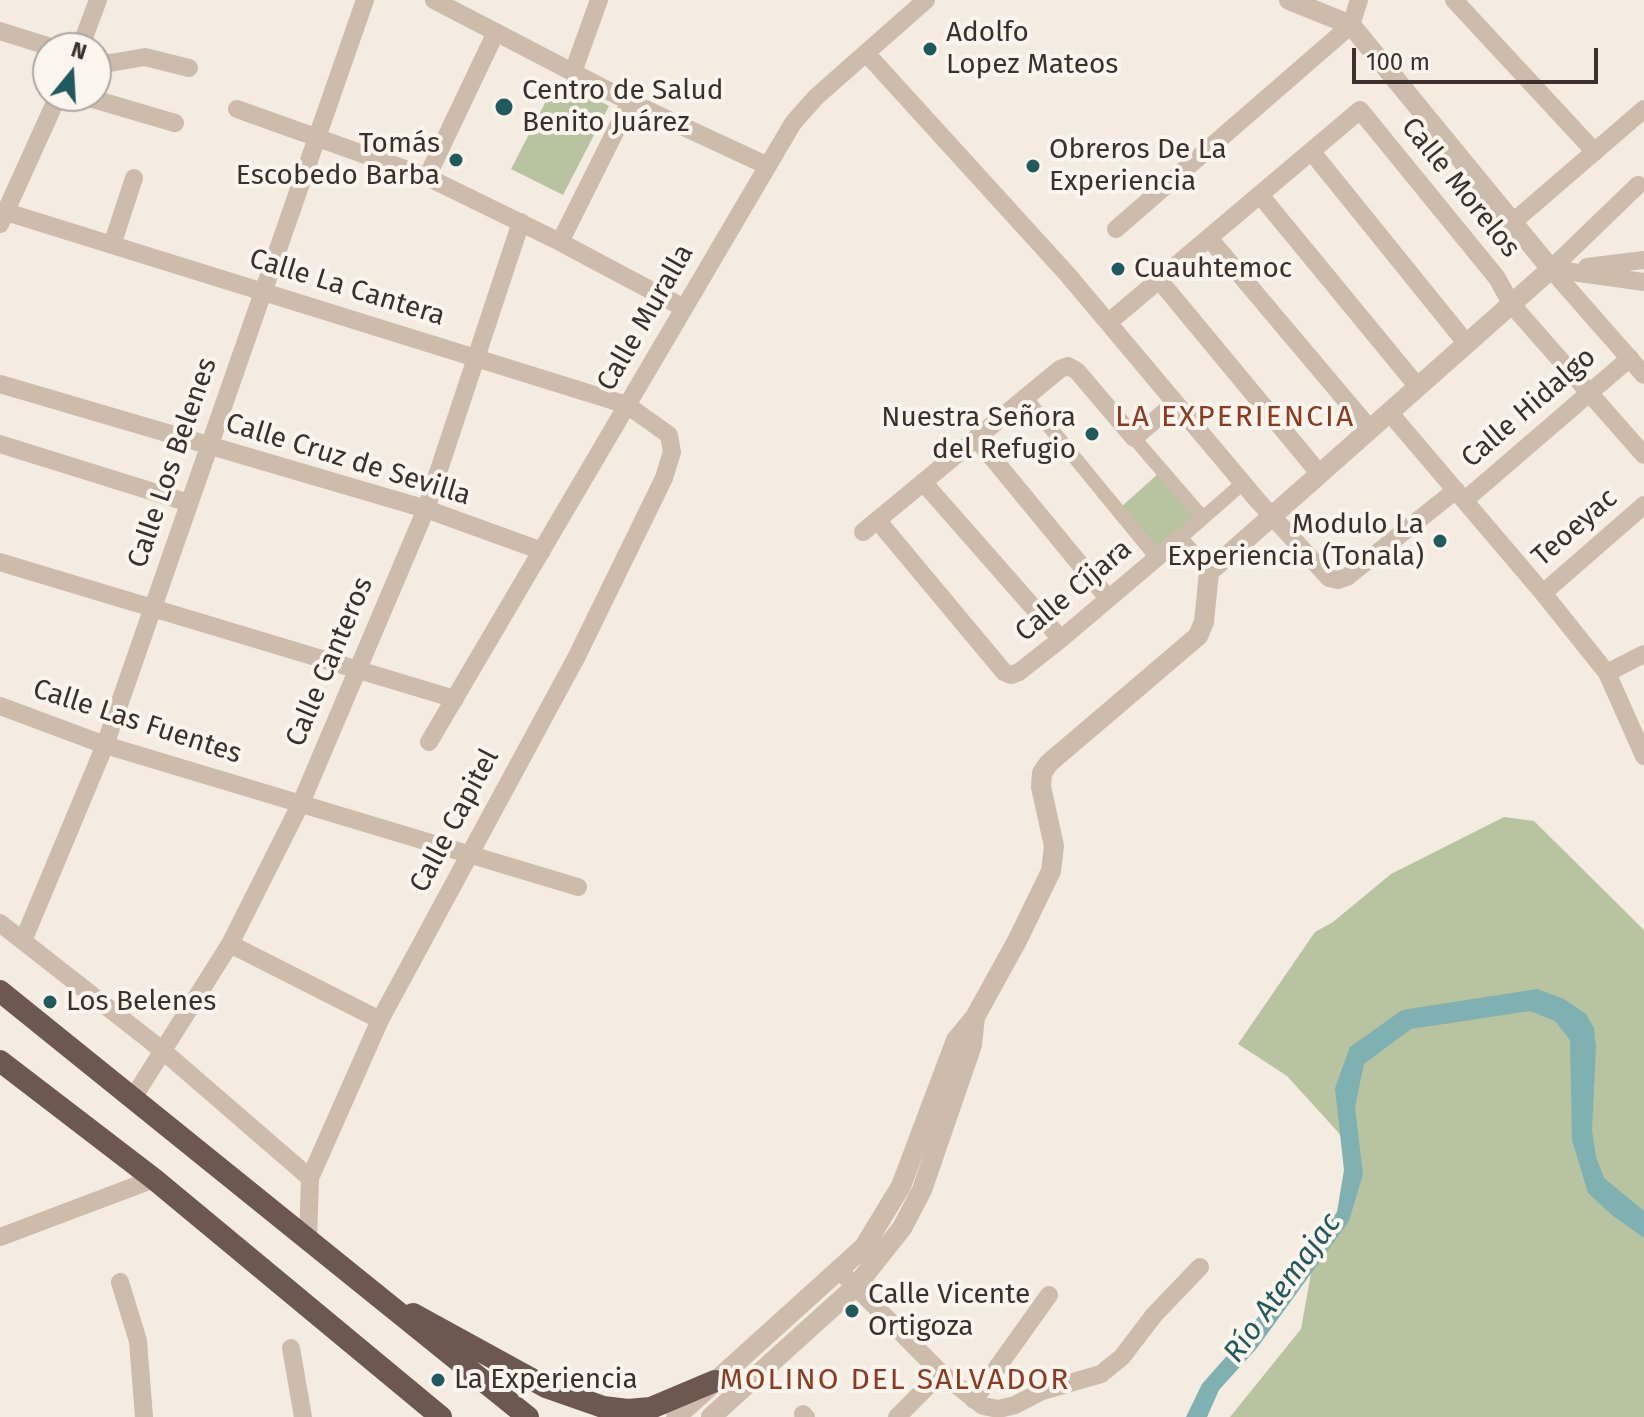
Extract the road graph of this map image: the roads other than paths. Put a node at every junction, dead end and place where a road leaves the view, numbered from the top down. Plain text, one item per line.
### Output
1 (98, 0) edge
2 (365, 0) edge
3 (434, 0) edge
4 (599, 0) edge
5 (926, 0) edge
6 (1289, 0) edge
7 (1359, 0) edge
8 (1454, 0) edge
9 (1351, 25) junction
10 (0, 31) edge
11 (86, 32) edge
12 (496, 32) junction
13 (32, 41) edge
14 (866, 53) junction
15 (112, 63) edge
16 (189, 68) dead end
17 (573, 72) junction
18 (630, 102) junction
19 (112, 105) edge
20 (237, 109) dead end
21 (1644, 109) edge
22 (50, 112) edge
23 (175, 123) dead end
24 (316, 137) junction
25 (1311, 151) junction
26 (1595, 152) junction
27 (768, 166) junction
28 (427, 177) junction
29 (134, 178) dead end
30 (1638, 185) dead end
31 (1260, 195) junction
32 (2, 215) edge
33 (521, 222) junction
34 (1513, 222) junction
35 (1116, 229) dead end
36 (1209, 238) junction
37 (560, 242) junction
38 (112, 245) junction
39 (1644, 260) edge
40 (1557, 270) junction
41 (1159, 280) junction
42 (1644, 282) edge
43 (263, 290) junction
44 (1512, 305) junction
45 (684, 308) junction
46 (1109, 322) junction
47 (1467, 344) junction
48 (476, 357) junction
49 (1630, 358) junction
50 (1644, 375) edge
51 (0, 384) edge
52 (1418, 387) junction
53 (1588, 394) junction
54 (1025, 397) junction
55 (1175, 403) junction
56 (627, 405) junction
57 (1389, 412) junction
58 (1370, 429) junction
59 (669, 435) joint
60 (976, 438) junction
61 (1134, 438) junction
62 (0, 444) edge
63 (208, 446) junction
64 (1644, 455) edge
65 (1319, 473) junction
66 (923, 482) junction
67 (1243, 483) junction
68 (1461, 495) junction
69 (189, 503) junction
70 (1644, 505) edge
71 (426, 509) junction
72 (1270, 515) junction
73 (1203, 518) junction
74 (1179, 539) junction
75 (542, 551) junction
76 (1157, 558) junction
77 (0, 562) edge
78 (1209, 572) junction
79 (1543, 593) junction
80 (1107, 597) junction
81 (153, 606) junction
82 (1061, 639) junction
83 (1644, 654) edge
84 (358, 669) junction
85 (1607, 673) junction
86 (455, 699) junction
87 (0, 706) edge
88 (429, 742) dead end
89 (105, 745) junction
90 (1644, 756) edge
91 (301, 803) junction
92 (470, 854) junction
93 (578, 887) dead end
94 (0, 923) edge
95 (23, 941) junction
96 (230, 944) junction
97 (0, 991) edge
98 (975, 1017) junction
99 (380, 1020) junction
100 (162, 1050) junction
101 (0, 1061) edge
102 (133, 1098) junction
103 (310, 1178) junction
104 (154, 1179) junction
105 (0, 1237) edge
106 (308, 1241) junction
107 (1200, 1267) dead end
108 (840, 1270) junction
109 (120, 1282) dead end
110 (856, 1286) junction
111 (1049, 1295) dead end
112 (383, 1302) junction
113 (291, 1348) dead end
114 (367, 1353) junction
115 (941, 1373) junction
116 (715, 1381) junction
117 (974, 1400) junction
118 (716, 1415) edge
119 (144, 1417) edge
120 (303, 1417) edge
121 (423, 1417) edge
122 (441, 1417) edge
123 (528, 1417) edge
124 (676, 1417) edge
125 (897, 1417) edge

1 - 11 street
2 - 24 street, Calle Los Belenes
3 - 12 street
4 - 17 street
5 - 14 street, Calle Muralla
6 - 9 street
7 - 9 street
8 - 26 street
9 - 34 street
9 - 35 street
10 - 13 street
12 - 17 street
12 - 28 street
14 - 27 street, Calle Muralla
14 - 46 street
15 - 16 street
17 - 18 street
18 - 27 street
18 - 37 street
19 - 23 street
20 - 24 street
21 - 26 street
22 - 32 street
24 - 28 street
24 - 43 street, Calle Los Belenes
25 - 31 street
25 - 44 street, Calle Morelos
25 - 47 street
26 - 34 street
27 - 45 street, Calle Muralla
28 - 33 street
29 - 38 street
30 - 40 street
31 - 36 street
31 - 52 street
32 - 38 street, Calle La Cantera
33 - 37 street
33 - 48 street, Calle Canteros
34 - 40 street
36 - 41 street
36 - 58 street
37 - 45 street
38 - 43 street, Calle La Cantera
39 - 40 street
40 - 42 street
40 - 44 street
40 - 49 street
41 - 46 street
41 - 65 street
43 - 48 street, Calle La Cantera
43 - 63 street, Calle Los Belenes
44 - 47 street
44 - 53 street, Calle Morelos
45 - 56 street, Calle Muralla
46 - 55 street
47 - 52 street
48 - 56 street, Calle La Cantera
48 - 71 street, Calle Canteros
49 - 50 street
49 - 53 street, Calle Hidalgo
51 - 63 street, Calle Cruz de Sevilla
52 - 57 street
53 - 64 street, Calle Morelos
53 - 68 street, Calle Hidalgo
54 - 60 street
54 - 61 street
54 - 76 street
55 - 61 street
55 - 67 street
56 - 59 street, Calle La Cantera
56 - 75 street, Calle Muralla
57 - 58 street
57 - 68 street
58 - 65 street
59 - 92 street, Calle Capitel
60 - 66 street
60 - 80 street
61 - 73 street
62 - 69 street
63 - 69 street, Calle Los Belenes
63 - 71 street, Calle Cruz de Sevilla
65 - 72 street
66 - 82 street
66 - 82 street, Calle Cíjara
67 - 72 street
67 - 73 street, Calle Cíjara
68 - 72 street, Calle Hidalgo
68 - 79 street
69 - 81 street, Calle Los Belenes
70 - 79 street, Teoeyac
71 - 75 street, Calle Cruz de Sevilla
71 - 84 street, Calle Canteros
72 - 78 street
73 - 74 street, Calle Cíjara
74 - 76 street, Calle Cíjara
74 - 78 street
75 - 86 street, Calle Muralla
76 - 80 street, Calle Cíjara
77 - 81 street
78 - 98 street
79 - 85 street
80 - 82 street, Calle Cíjara
81 - 84 street
81 - 89 street, Calle Los Belenes
83 - 85 street
84 - 86 street
84 - 91 street, Calle Canteros
85 - 90 street
86 - 88 street, Calle Muralla
87 - 89 street, Calle Las Fuentes
89 - 91 street, Calle Las Fuentes
89 - 95 street, Calle Los Belenes
91 - 92 street, Calle Las Fuentes
91 - 96 street, Calle Canteros
92 - 93 street, Calle Las Fuentes
92 - 99 street, Calle Capitel
94 - 95 street
95 - 100 street
96 - 99 street
96 - 100 street, Calle Canteros
97 - 102 highway
98 - 108 street
98 - 110 street
99 - 103 street, Calle Capitel
100 - 102 street, Calle Canteros
100 - 103 street
101 - 104 highway
102 - 106 highway
103 - 106 street, Calle Capitel
104 - 105 street
104 - 114 highway
106 - 112 highway
107 - 117 street
108 - 110 street
108 - 116 street
109 - 119 street
110 - 115 street
110 - 118 street
111 - 117 street
112 - 116 highway
112 - 123 highway
113 - 120 street
114 - 121 highway
114 - 122 highway
115 - 117 street
115 - 125 street
116 - 124 street

